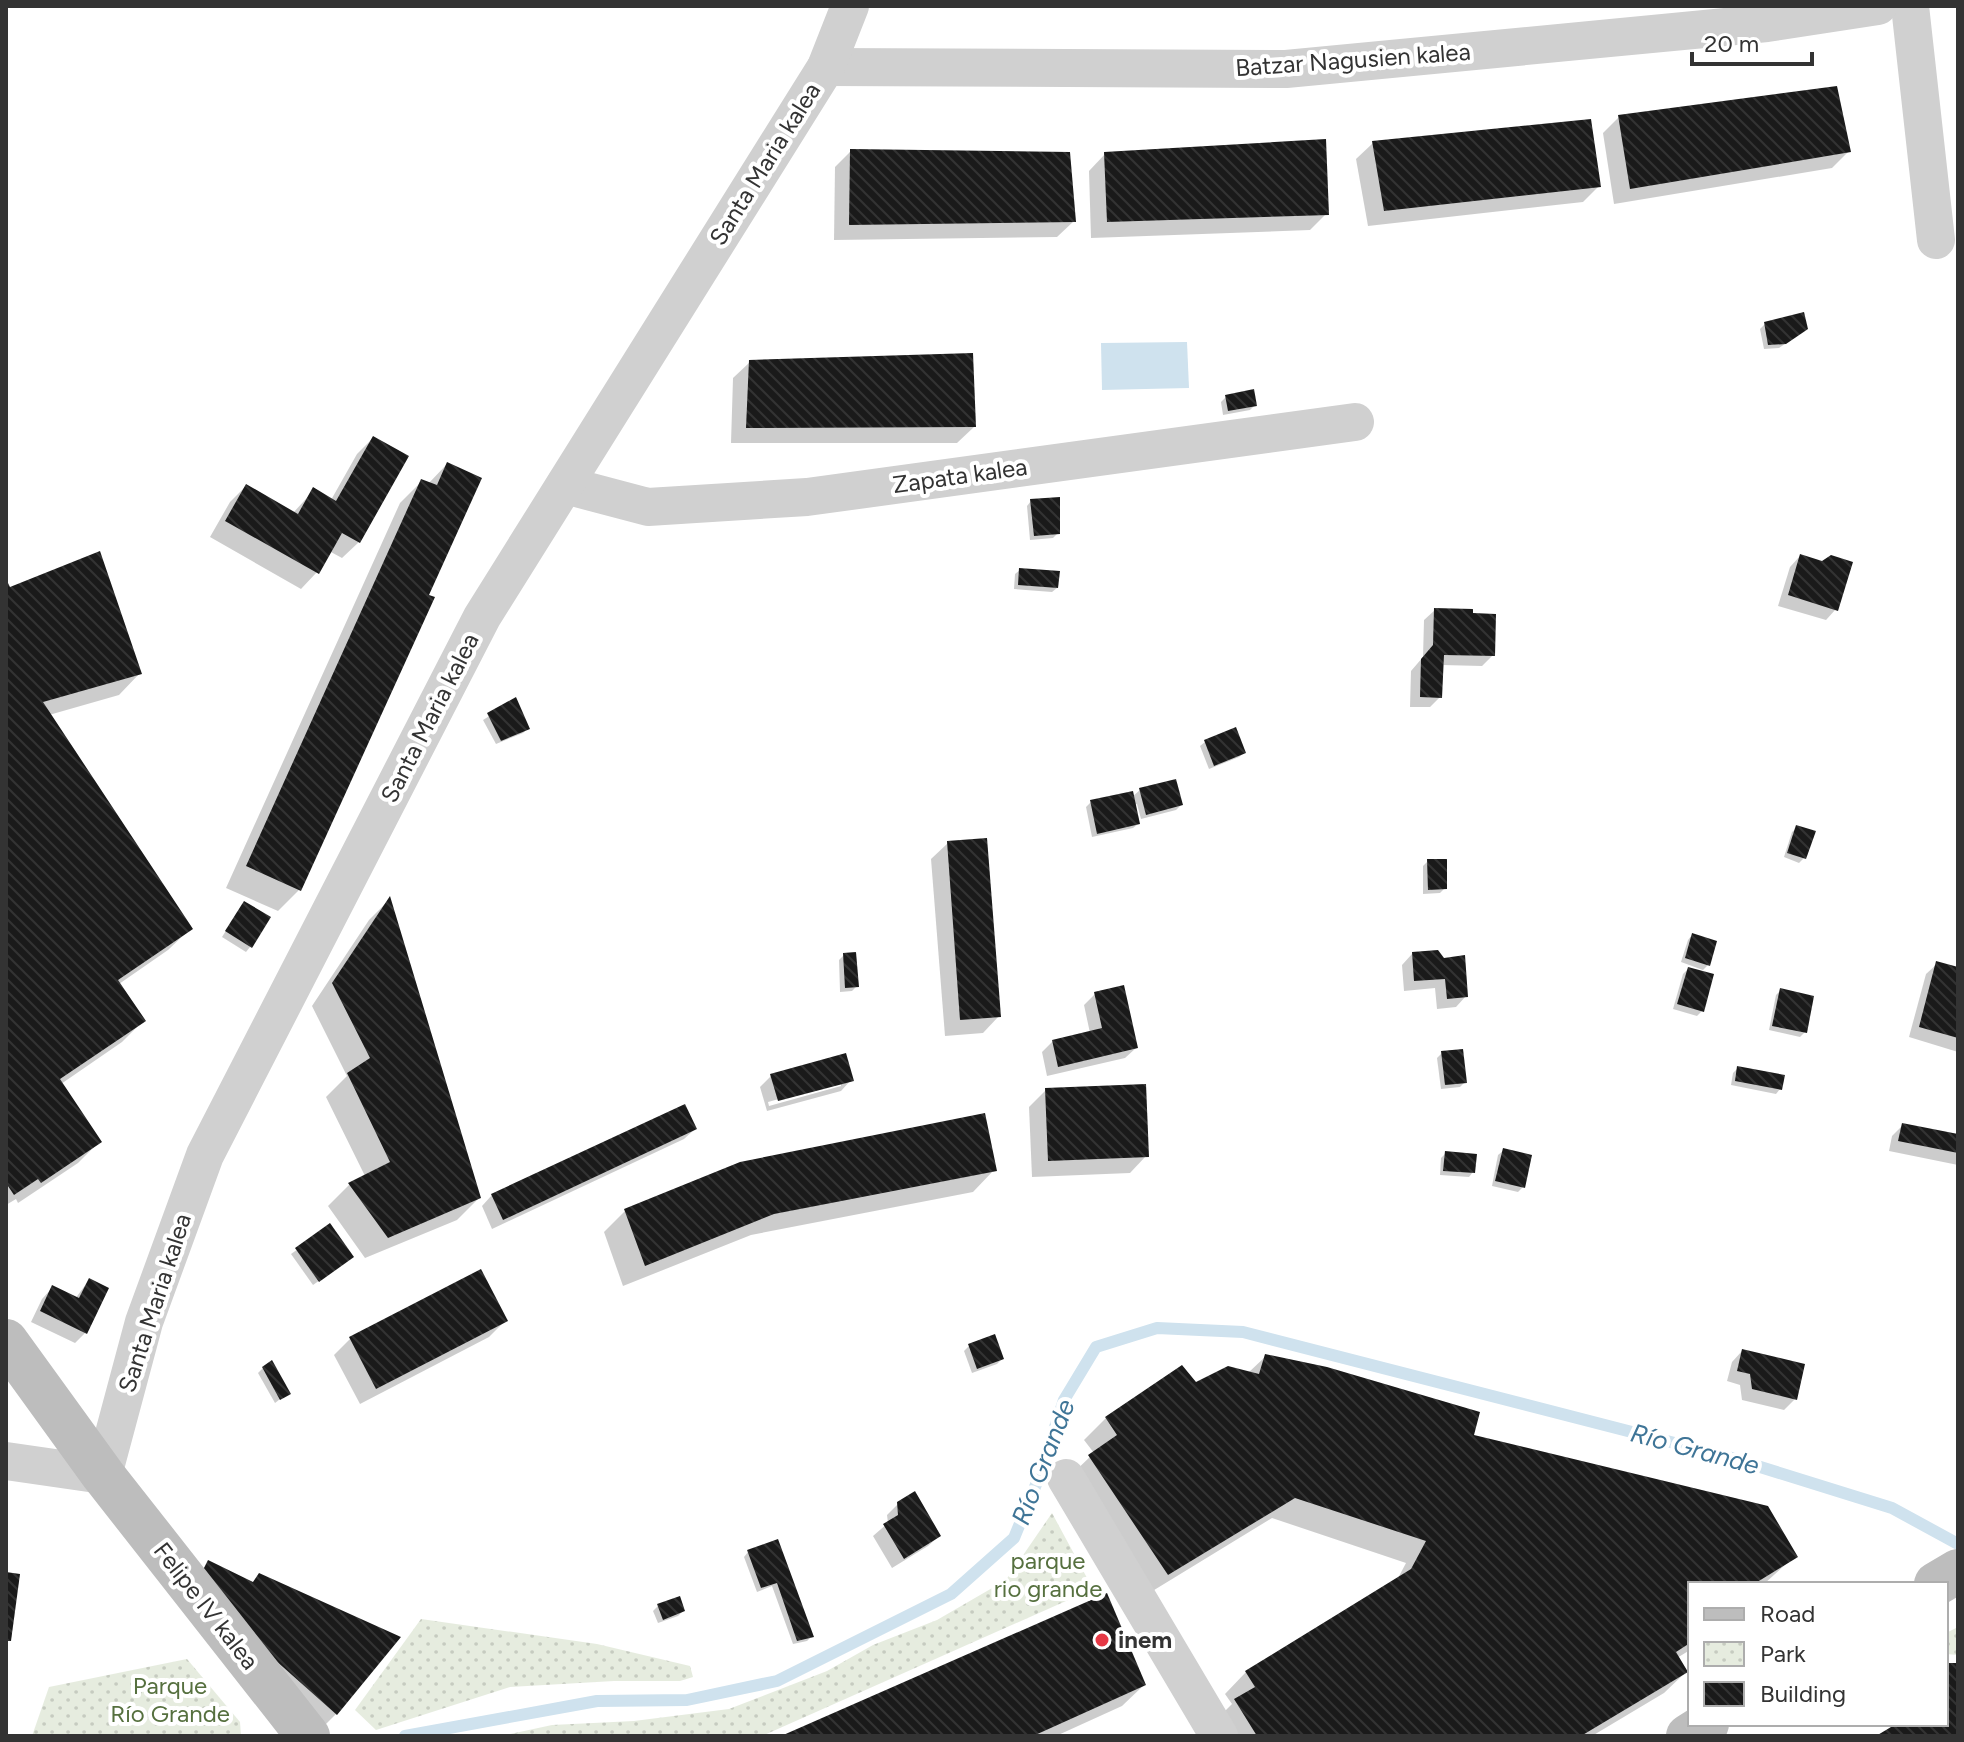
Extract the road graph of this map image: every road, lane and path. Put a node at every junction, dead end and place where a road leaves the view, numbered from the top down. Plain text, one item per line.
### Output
1 (850, 6) edge
2 (1878, 6) edge
3 (1910, 6) edge
4 (826, 67) junction
5 (1936, 240) dead end
6 (1355, 422) dead end
7 (565, 485) junction
8 (6, 1341) edge
9 (6, 1461) edge
10 (103, 1475) junction
11 (1066, 1478) dead end
12 (1958, 1571) edge
13 (1939, 1582) edge
14 (306, 1734) edge
15 (1211, 1734) edge

1 - 4 street, Santa Maria kalea
2 - 4 street, Batzar Nagusien kalea
3 - 5 street
4 - 7 street, Santa Maria kalea
6 - 7 street, Zapata kalea
7 - 10 street, Santa Maria kalea
8 - 10 street, Felipe IV kalea
9 - 10 street
10 - 14 street, Felipe IV kalea
11 - 15 street
12 - 13 street

